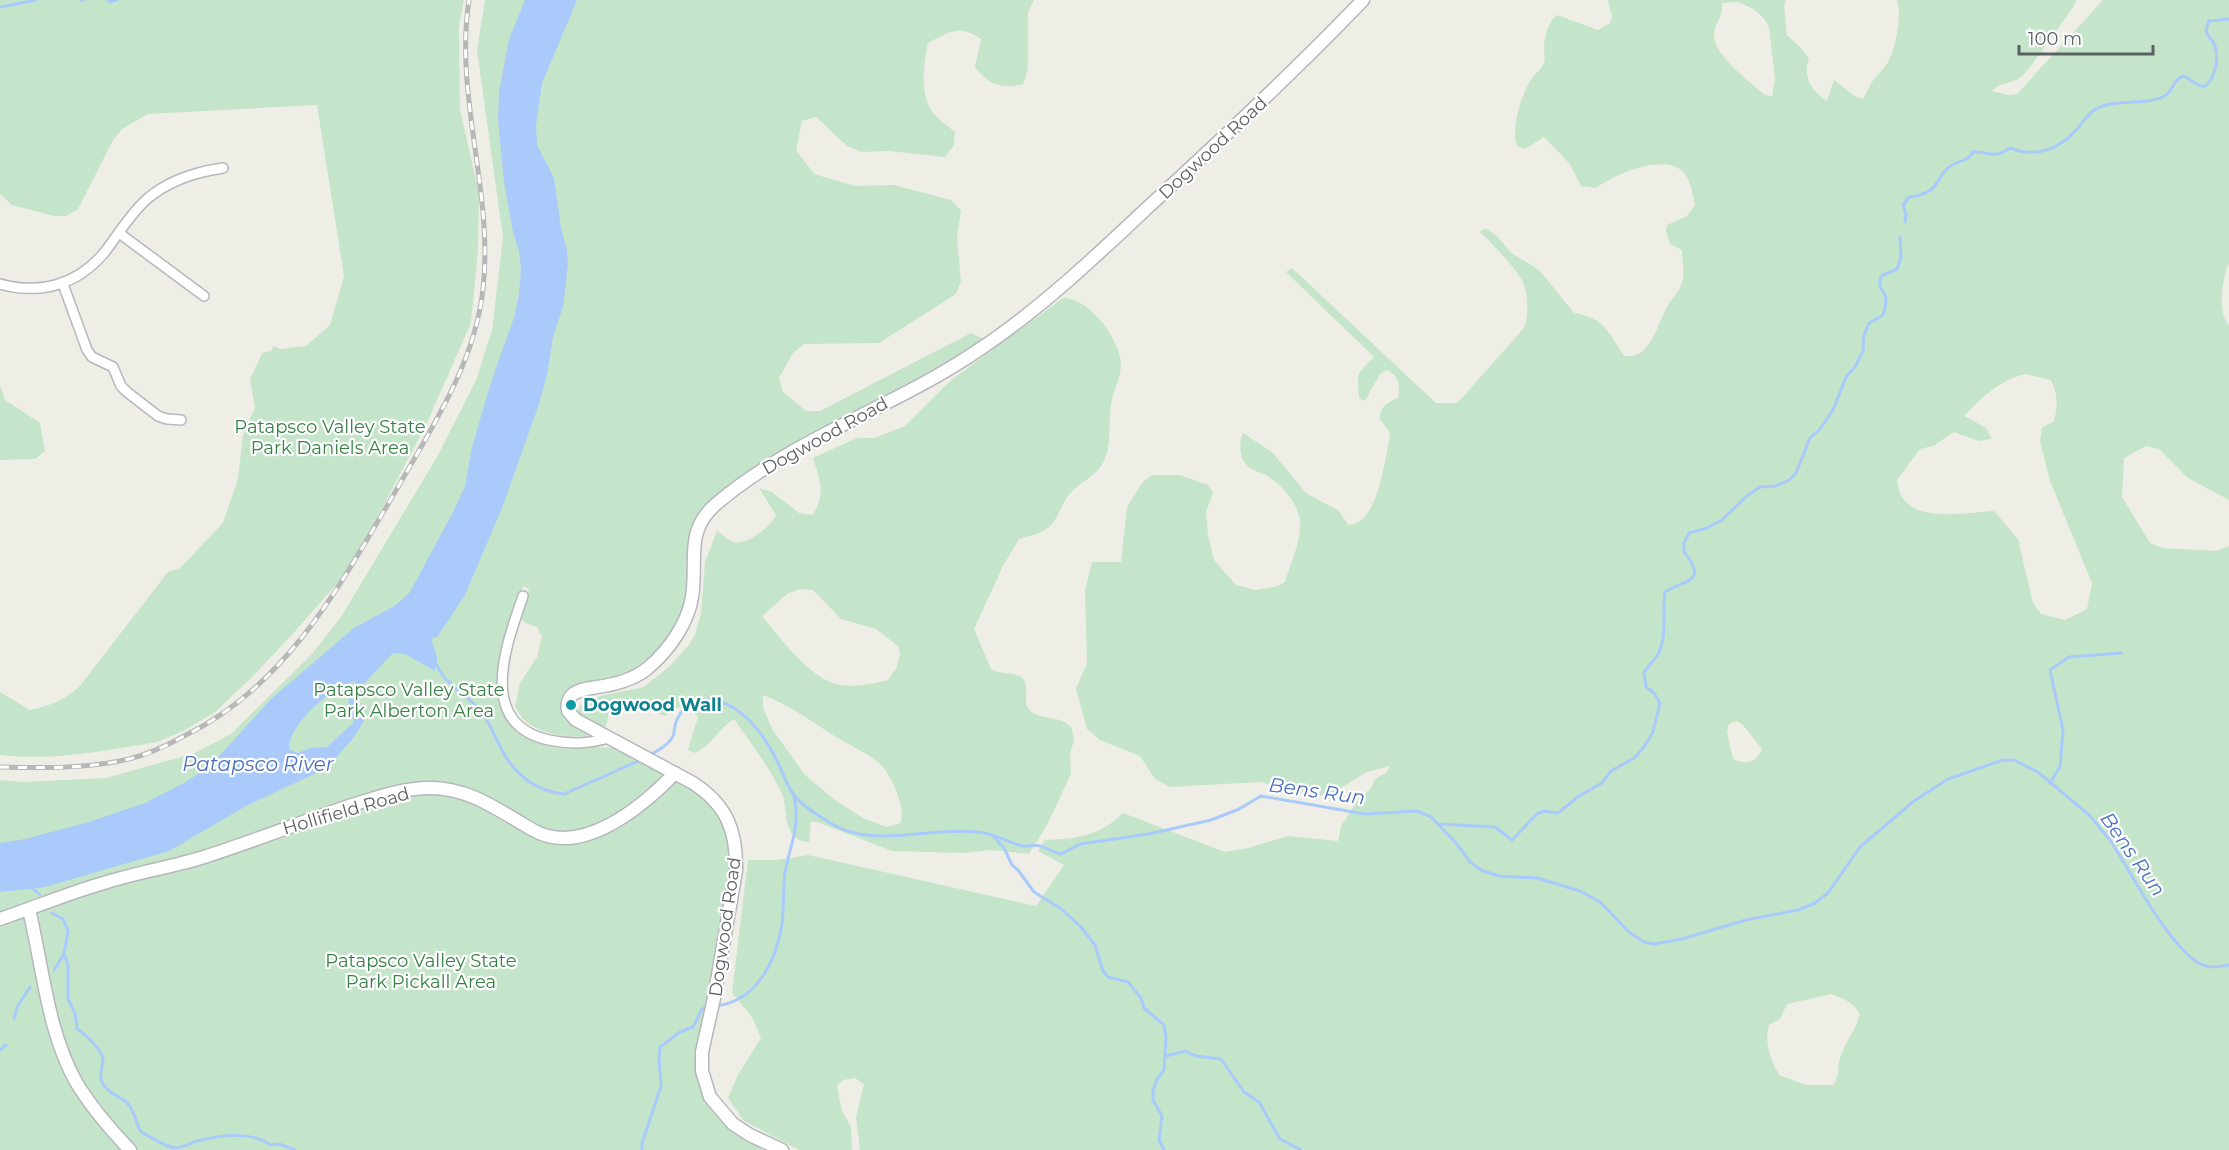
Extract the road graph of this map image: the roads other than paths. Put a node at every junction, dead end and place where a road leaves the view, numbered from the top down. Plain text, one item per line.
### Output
1 (1362, 0) edge
2 (223, 168) dead end
3 (119, 233) junction
4 (0, 284) edge
5 (63, 284) junction
6 (204, 296) dead end
7 (181, 420) dead end
8 (523, 596) dead end
9 (608, 738) junction
10 (675, 773) junction
11 (29, 910) junction
12 (0, 919) edge
13 (130, 1150) edge
14 (782, 1150) edge

1 - 9 street, Dogwood Road
2 - 3 street
3 - 5 street
3 - 6 street
4 - 5 street
5 - 7 street
8 - 9 street
9 - 10 street, Dogwood Road
10 - 11 street, Hollifield Road
10 - 14 street, Dogwood Road
11 - 12 street, Hollifield Road
11 - 13 street

